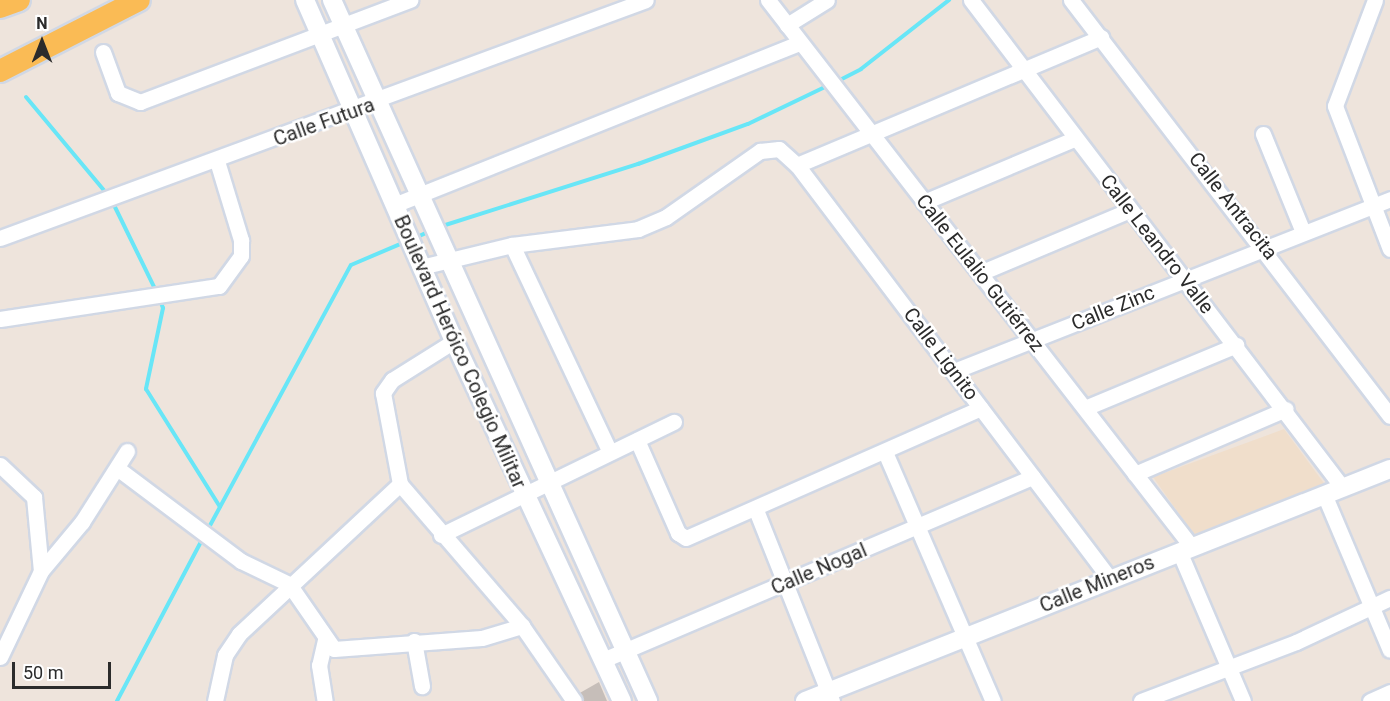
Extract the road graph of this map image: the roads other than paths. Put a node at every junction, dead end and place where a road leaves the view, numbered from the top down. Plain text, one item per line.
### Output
1 (19, 0) edge
2 (139, 0) edge
3 (305, 0) edge
4 (332, 0) edge
5 (410, 0) edge
6 (646, 0) edge
7 (768, 0) edge
8 (827, 0) edge
9 (1071, 0) edge
10 (1375, 0) edge
11 (977, 2) edge
12 (0, 7) edge
13 (787, 25) junction
14 (345, 27) junction
15 (322, 37) junction
16 (1101, 37) junction
17 (800, 43) junction
18 (103, 52) dead end
19 (0, 71) edge
20 (1021, 72) junction
21 (379, 102) junction
22 (355, 112) junction
23 (871, 133) junction
24 (1263, 134) dead end
25 (1074, 139) junction
26 (217, 161) junction
27 (797, 165) junction
28 (419, 195) junction
29 (1390, 199) edge
30 (924, 202) junction
31 (394, 205) junction
32 (1372, 206) junction
33 (1130, 210) junction
34 (1303, 232) junction
35 (0, 238) edge
36 (512, 245) junction
37 (1266, 247) junction
38 (1390, 249) edge
39 (446, 260) junction
40 (421, 267) junction
41 (981, 273) junction
42 (1185, 279) junction
43 (0, 319) edge
44 (1031, 339) junction
45 (454, 341) junction
46 (1236, 345) junction
47 (954, 371) junction
48 (981, 408) junction
49 (1085, 408) junction
50 (1286, 410) junction
51 (1390, 416) edge
52 (674, 422) dead end
53 (637, 440) junction
54 (127, 451) dead end
55 (610, 452) junction
56 (885, 452) junction
57 (0, 465) edge
58 (117, 468) junction
59 (1390, 469) edge
60 (1135, 474) junction
61 (1033, 477) junction
62 (547, 483) junction
63 (400, 484) junction
64 (1342, 487) junction
65 (524, 493) junction
66 (1324, 495) junction
67 (756, 510) junction
68 (919, 526) junction
69 (441, 535) junction
70 (1185, 548) junction
71 (41, 571) junction
72 (1110, 579) junction
73 (289, 584) junction
74 (786, 584) junction
75 (1390, 598) edge
76 (1372, 606) junction
77 (522, 626) junction
78 (966, 638) junction
79 (325, 640) junction
80 (414, 641) junction
81 (626, 650) junction
82 (1390, 650) edge
83 (0, 657) edge
84 (603, 660) junction
85 (1228, 666) junction
86 (422, 686) dead end
87 (1390, 692) edge
88 (830, 696) edge
89 (215, 701) edge
90 (326, 701) edge
91 (574, 701) edge
92 (622, 701) edge
93 (648, 701) edge
94 (805, 701) edge
95 (993, 701) edge
96 (1141, 701) edge
97 (1243, 701) edge
98 (1370, 701) edge

1 - 12 main road
2 - 19 main road
3 - 15 street, Boulevard Heróico Colegio Militar
4 - 14 street, Boulevard Heróico Colegio Militar
5 - 14 street
6 - 21 street, Calle Futura
7 - 13 street, Calle Eulalio Gutiérrez
8 - 13 street
9 - 16 street, Calle Antracita
10 - 32 street
11 - 20 street, Calle Leandro Valle
13 - 17 street, Calle Eulalio Gutiérrez
14 - 15 street
14 - 21 street, Boulevard Heróico Colegio Militar
15 - 18 street
15 - 22 street, Boulevard Heróico Colegio Militar
16 - 20 street
16 - 37 street, Calle Antracita
17 - 23 street, Calle Eulalio Gutiérrez
17 - 28 street
20 - 23 street
20 - 25 street, Calle Leandro Valle
21 - 22 street, Calle Futura
21 - 28 street, Boulevard Heróico Colegio Militar
22 - 26 street, Calle Futura
22 - 31 street, Boulevard Heróico Colegio Militar
23 - 27 street
23 - 30 street, Calle Eulalio Gutiérrez
24 - 34 street
25 - 30 street
25 - 33 street, Calle Leandro Valle
26 - 35 street, Calle Futura
26 - 43 street
27 - 36 street, Calle Lignito
27 - 47 street, Calle Lignito
28 - 31 street
28 - 39 street, Boulevard Heróico Colegio Militar
29 - 32 street, Calle Zinc
30 - 41 street, Calle Eulalio Gutiérrez
31 - 40 street, Boulevard Heróico Colegio Militar
32 - 34 street, Calle Zinc
32 - 38 street
33 - 41 street
33 - 42 street, Calle Leandro Valle
34 - 37 street, Calle Zinc
36 - 39 street
36 - 55 street
37 - 42 street, Calle Zinc
37 - 51 street, Calle Antracita
39 - 40 street
39 - 62 street, Boulevard Heróico Colegio Militar
40 - 45 street, Boulevard Heróico Colegio Militar
41 - 44 street, Calle Eulalio Gutiérrez
42 - 44 street, Calle Zinc
42 - 46 street, Calle Leandro Valle
44 - 47 street, Calle Zinc
44 - 49 street, Calle Eulalio Gutiérrez
45 - 63 street
45 - 65 street, Boulevard Heróico Colegio Militar
46 - 49 street
46 - 50 street, Calle Leandro Valle
47 - 48 street, Calle Lignito
48 - 56 street
48 - 61 street, Calle Lignito
49 - 60 street, Calle Eulalio Gutiérrez
50 - 60 street
50 - 64 street, Calle Leandro Valle
52 - 53 street
53 - 55 street
53 - 67 street
54 - 58 street
55 - 62 street
56 - 67 street
56 - 68 street
57 - 71 street
58 - 71 street
58 - 73 street
59 - 64 street, Calle Mineros
60 - 70 street, Calle Eulalio Gutiérrez
61 - 68 street, Calle Nogal
61 - 72 street, Calle Lignito
62 - 65 street
62 - 81 street, Boulevard Heróico Colegio Militar
63 - 69 street
63 - 73 street
64 - 66 street, Calle Mineros
65 - 69 street
65 - 84 street, Boulevard Heróico Colegio Militar
66 - 70 street, Calle Mineros
66 - 76 street
67 - 74 street
68 - 74 street, Calle Nogal
68 - 78 street
69 - 77 street
70 - 72 street, Calle Mineros
70 - 85 street, Calle Eulalio Gutiérrez
71 - 83 street
72 - 78 street, Calle Mineros
73 - 79 street
73 - 89 street
74 - 81 street, Calle Nogal
74 - 88 street
75 - 76 street
76 - 82 street
76 - 85 street
77 - 80 street
77 - 91 street
78 - 88 street, Calle Mineros
78 - 95 street
79 - 80 street
79 - 90 street
80 - 86 street
81 - 84 street, Calle Nogal
81 - 93 street, Boulevard Heróico Colegio Militar
84 - 92 street, Boulevard Heróico Colegio Militar
85 - 96 street
85 - 97 street, Calle Eulalio Gutiérrez
87 - 98 street
88 - 94 street, Calle Mineros

